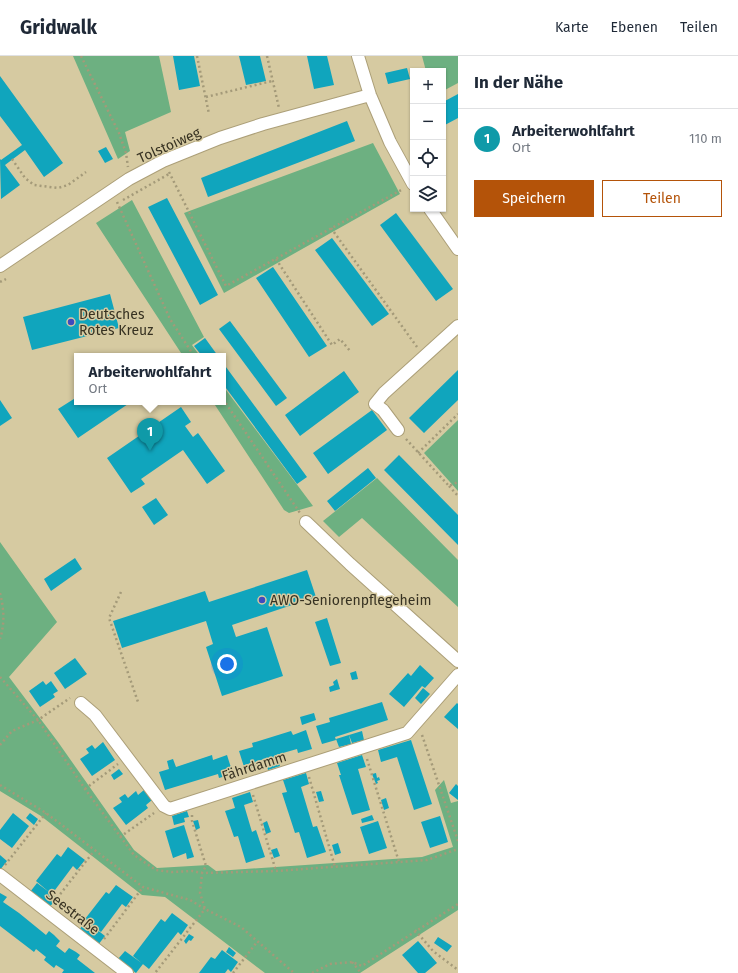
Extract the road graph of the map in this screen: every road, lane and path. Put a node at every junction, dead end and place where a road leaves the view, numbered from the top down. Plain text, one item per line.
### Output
1 (81, 56) edge
2 (197, 56) edge
3 (267, 56) edge
4 (358, 56) edge
5 (272, 82) junction
6 (370, 95) junction
7 (206, 97) junction
8 (209, 114) dead end
9 (281, 118) junction
10 (12, 159) dead end
11 (163, 161) junction
12 (86, 172) dead end
13 (410, 178) edge
14 (129, 179) junction
15 (410, 185) edge
16 (112, 190) junction
17 (432, 212) edge
18 (331, 228) junction
19 (458, 249) edge
20 (276, 259) junction
21 (0, 266) edge
22 (458, 326) edge
23 (351, 352) dead end
24 (192, 353) edge
25 (424, 356) junction
26 (226, 403) edge
27 (458, 414) edge
28 (398, 430) joint
29 (418, 453) junction
30 (458, 482) edge
31 (449, 486) junction
32 (458, 496) edge
33 (306, 522) joint
34 (121, 592) dead end
35 (0, 593) edge
36 (0, 639) edge
37 (458, 661) edge
38 (458, 675) edge
39 (0, 677) edge
40 (138, 702) dead end
41 (81, 703) joint
42 (38, 720) junction
43 (418, 721) junction
44 (0, 745) edge
45 (363, 747) junction
46 (127, 757) junction
47 (306, 765) junction
48 (249, 783) junction
49 (0, 786) edge
50 (85, 789) junction
51 (188, 803) junction
52 (164, 806) junction
53 (46, 814) junction
54 (120, 837) junction
55 (458, 841) edge
56 (458, 849) edge
57 (94, 851) junction
58 (399, 862) junction
59 (335, 867) junction
60 (2, 870) edge
61 (276, 871) junction
62 (202, 873) junction
63 (143, 887) junction
64 (458, 904) edge
65 (205, 909) junction
66 (47, 911) junction
67 (415, 930) junction
68 (257, 942) junction
69 (96, 949) junction
70 (352, 962) junction
71 (458, 970) edge
72 (127, 973) edge
73 (155, 973) edge
74 (233, 973) edge
75 (294, 973) edge
76 (312, 973) edge
77 (361, 973) edge

1 - 14 path
2 - 7 path
3 - 5 path
4 - 6 street
5 - 7 path
5 - 9 path
6 - 9 street, Tolstoiweg
6 - 13 street
7 - 8 path
9 - 11 street, Tolstoiweg
10 - 12 path
11 - 14 street, Tolstoiweg
11 - 20 path
14 - 16 street, Tolstoiweg
15 - 18 path
16 - 21 street, Tolstoiweg
16 - 24 path
17 - 19 street
18 - 20 path
18 - 25 path
20 - 23 path
22 - 25 street
25 - 28 street
26 - 33 path
27 - 29 path
28 - 29 path
29 - 31 path
30 - 31 path
31 - 32 path
33 - 37 street
34 - 40 path
35 - 36 path
38 - 43 street, Fährdamm
39 - 42 path
41 - 42 path
41 - 46 street
42 - 44 path
42 - 50 path
43 - 45 street, Fährdamm
43 - 55 path
45 - 47 street, Fährdamm
45 - 58 path
46 - 50 path
46 - 52 street
47 - 48 street, Fährdamm
47 - 59 path
48 - 51 street, Fährdamm
48 - 61 path
49 - 53 path
50 - 54 path
51 - 52 street, Fährdamm
51 - 62 path
52 - 54 path
53 - 57 path
53 - 60 path
54 - 62 path
56 - 58 path
57 - 63 path
57 - 66 path
58 - 59 path
59 - 61 path
60 - 66 street, Seestraße
61 - 62 path
62 - 65 path
63 - 65 path
63 - 69 path
64 - 67 path
65 - 68 path
65 - 73 path
66 - 69 street, Seestraße
67 - 70 path
67 - 71 path
68 - 74 path
68 - 75 path
69 - 72 street, Seestraße
70 - 76 path
70 - 77 path

